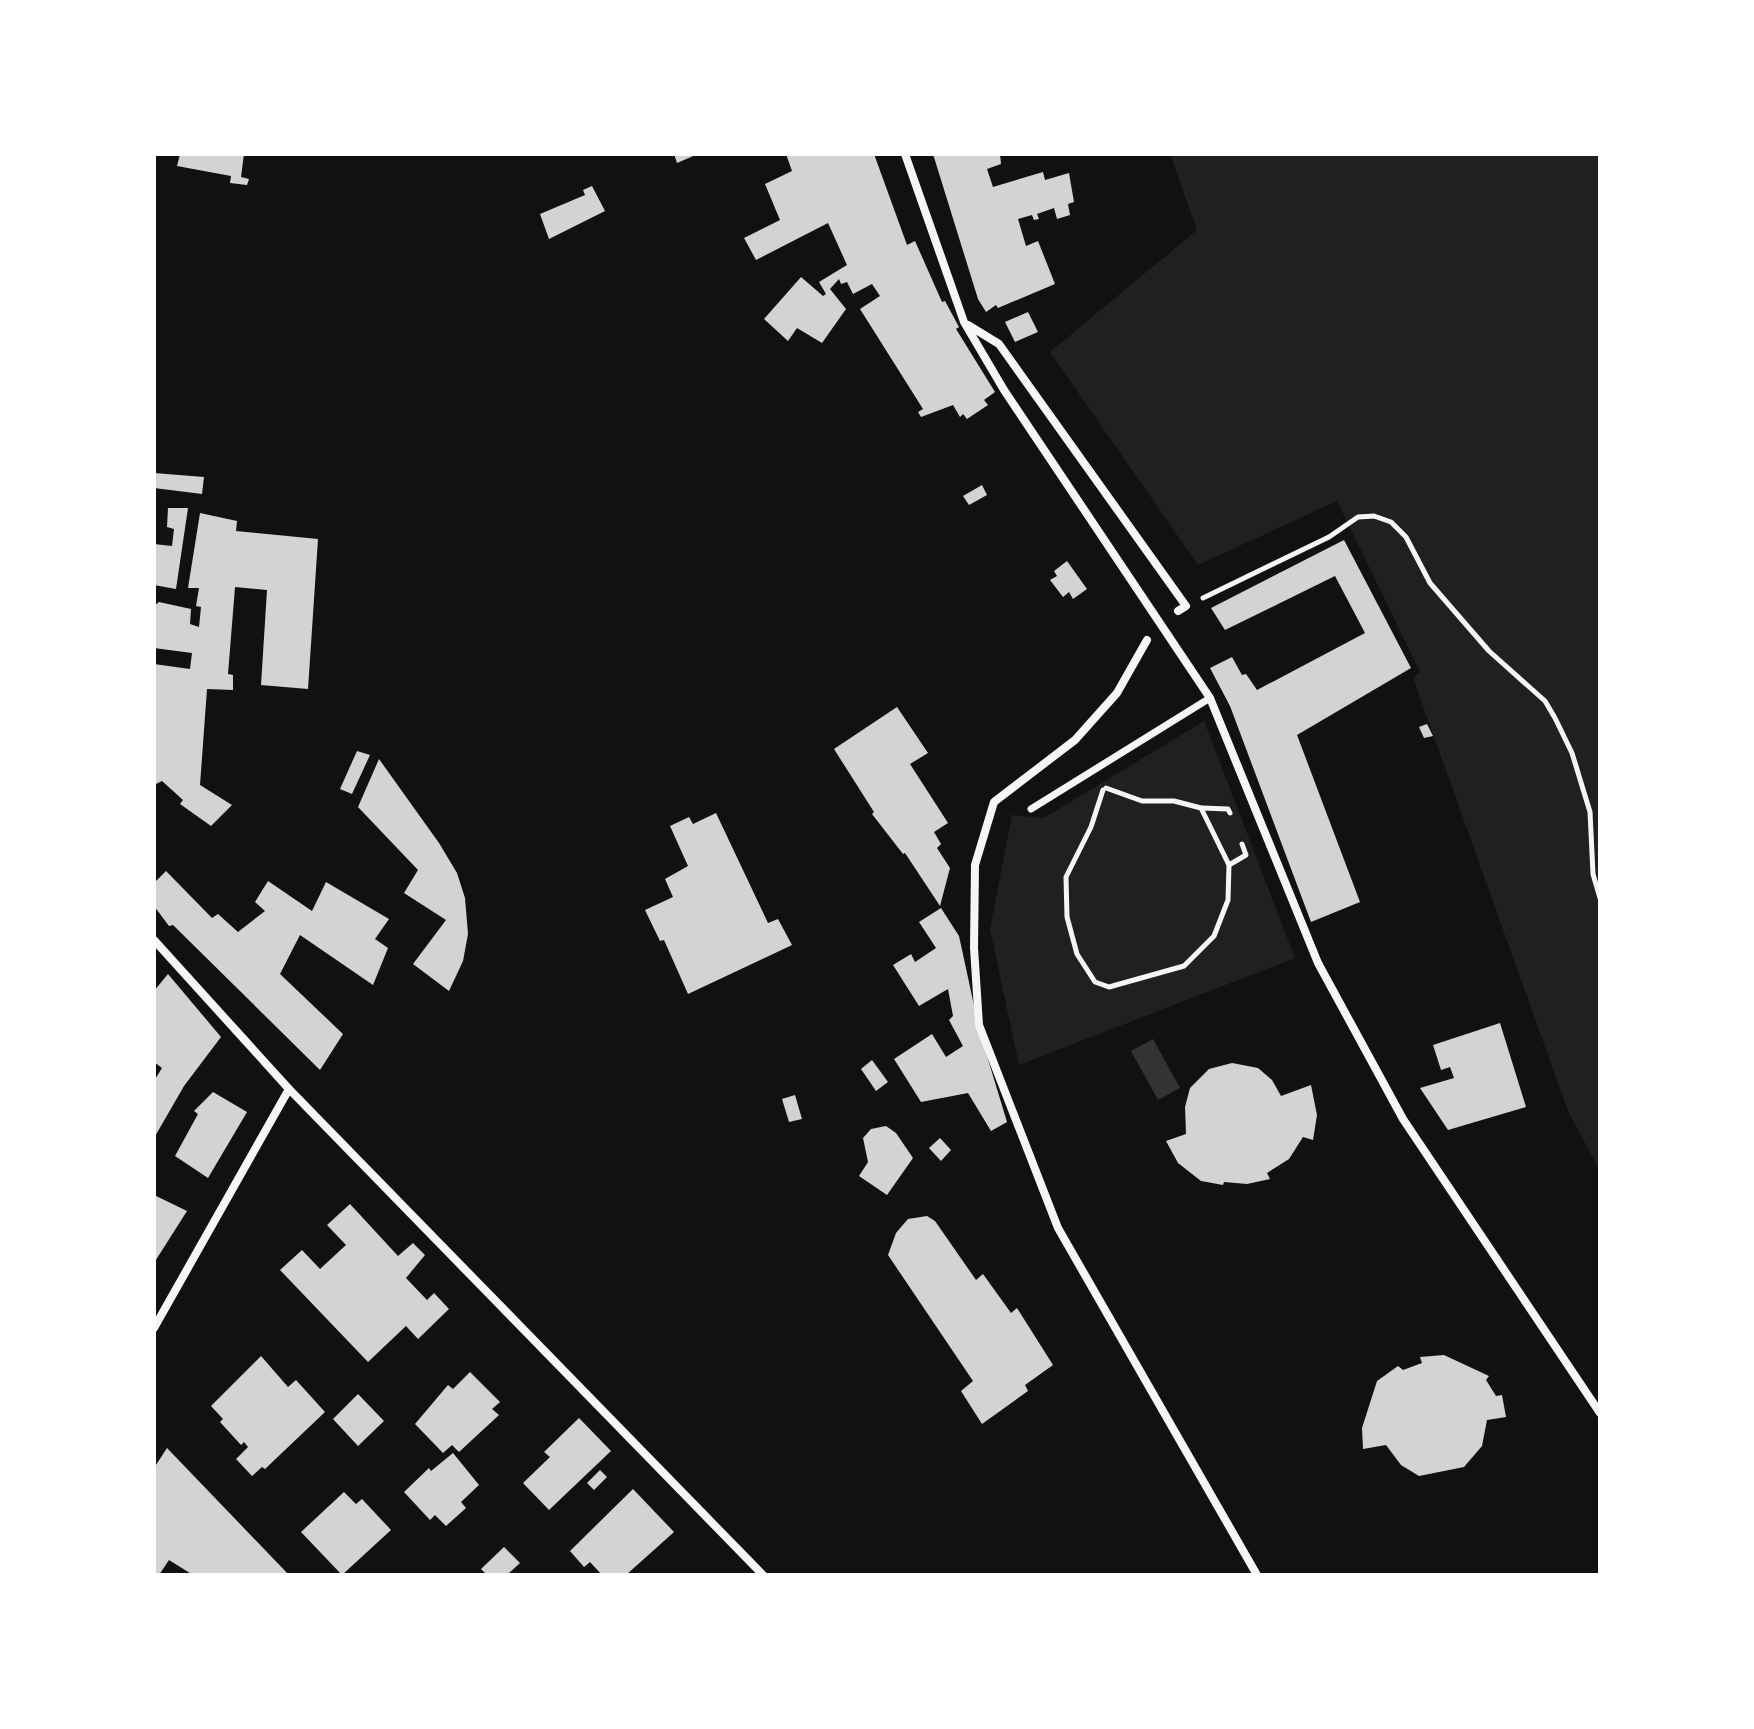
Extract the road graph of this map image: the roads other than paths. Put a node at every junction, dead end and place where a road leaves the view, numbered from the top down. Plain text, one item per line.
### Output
1 (905, 154) edge
2 (964, 322) junction
3 (1182, 608) road end
4 (1147, 640) dead end
5 (1210, 698) junction
6 (1031, 809) dead end
7 (154, 940) edge
8 (161, 948) junction
9 (154, 956) edge
10 (289, 1089) junction
11 (154, 1328) edge
12 (1600, 1413) edge
13 (763, 1575) edge
14 (1257, 1575) edge

1 - 2 street
2 - 3 street
2 - 5 street
4 - 14 street
5 - 6 street
5 - 12 street
7 - 8 street
8 - 9 street
8 - 10 street
10 - 11 street
10 - 13 street

